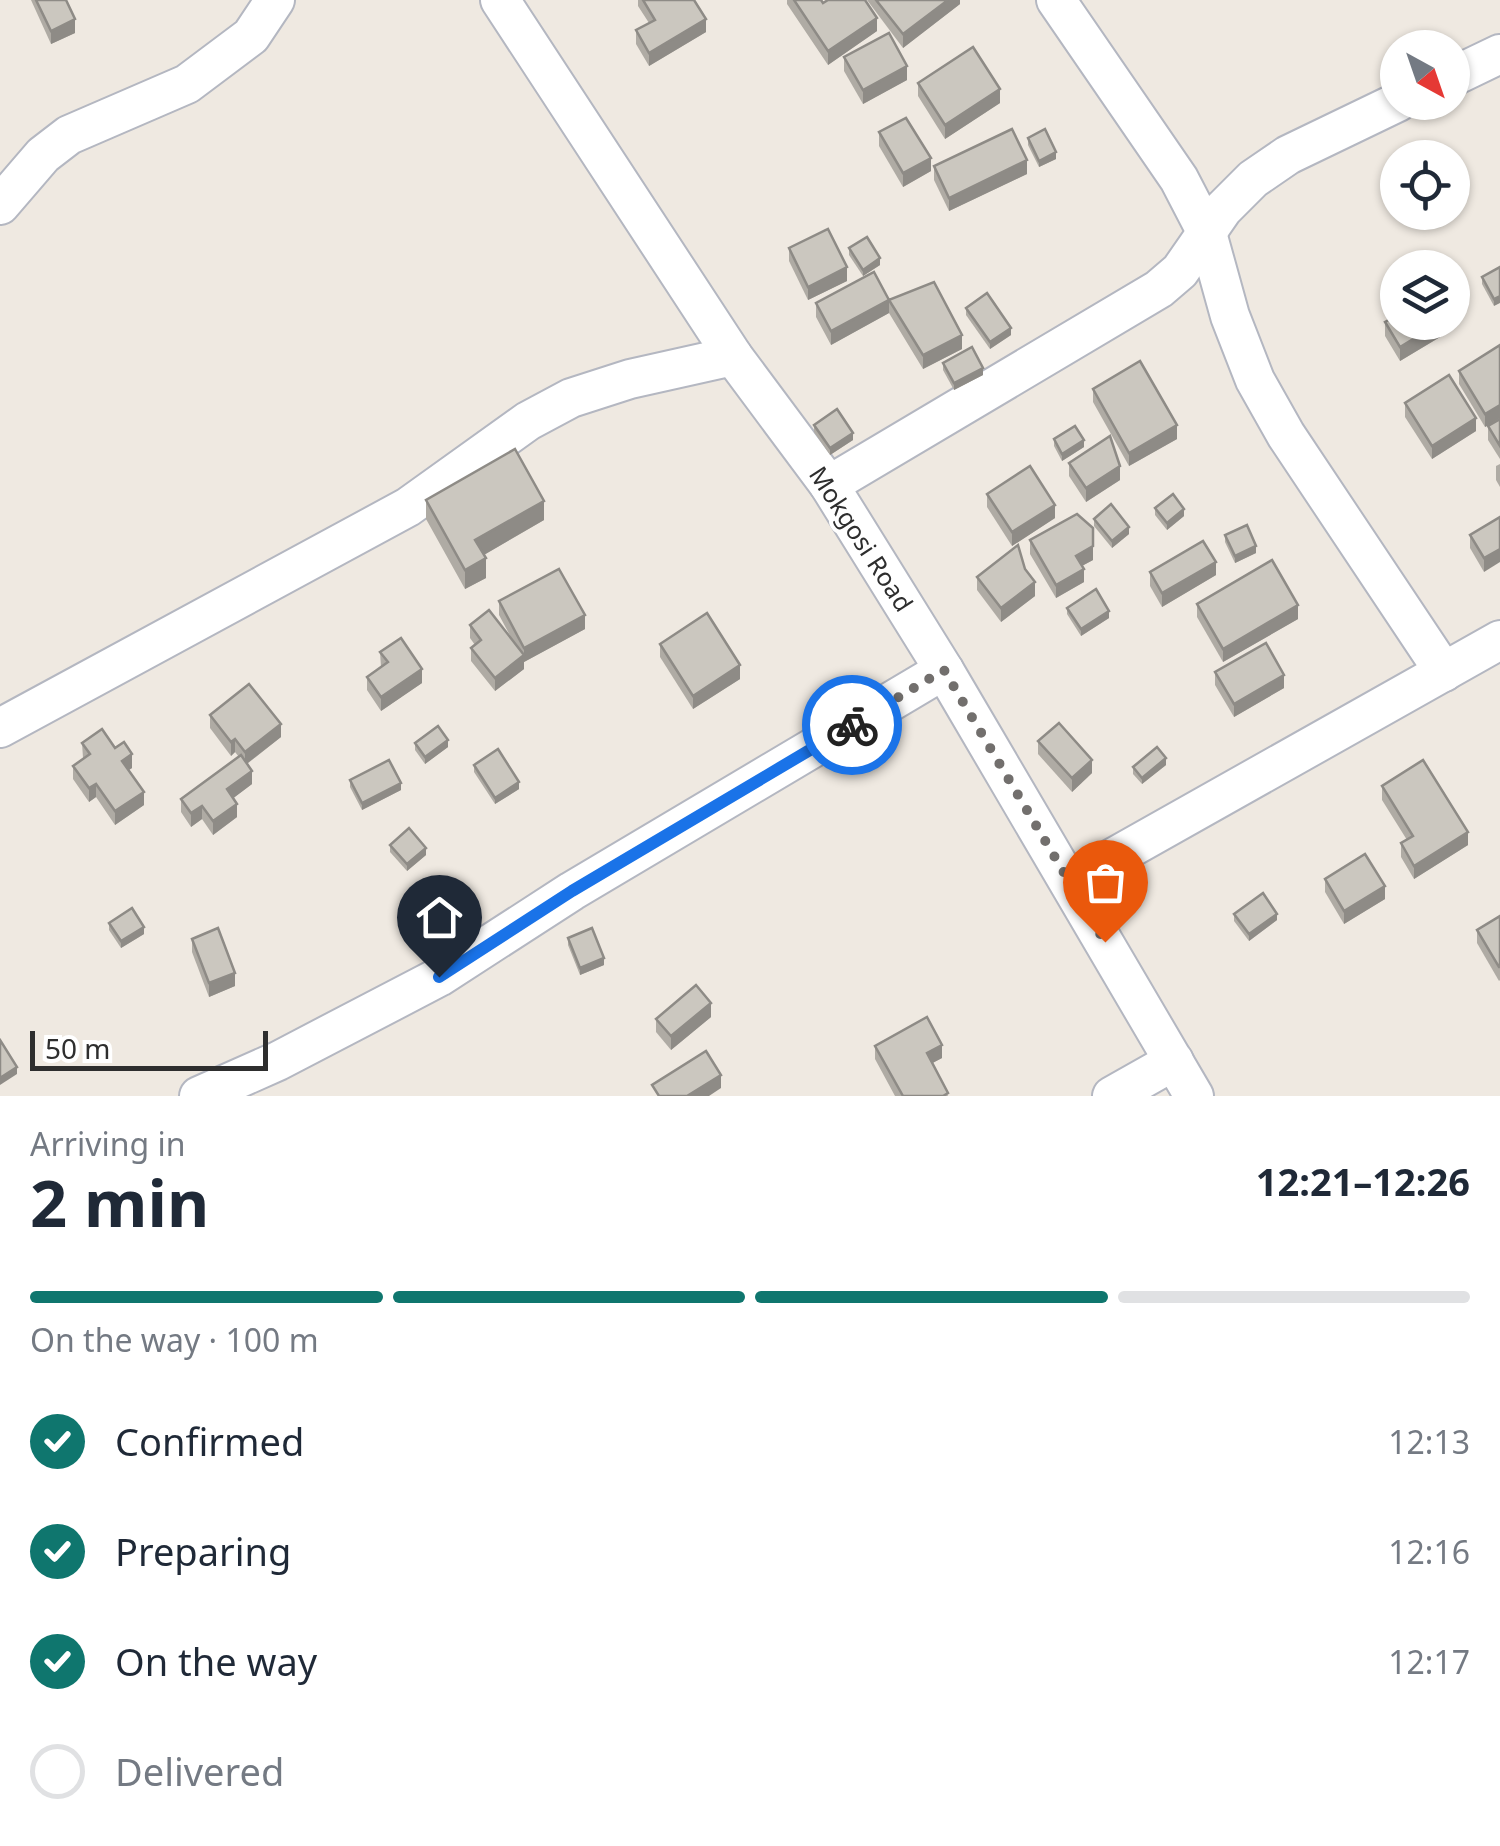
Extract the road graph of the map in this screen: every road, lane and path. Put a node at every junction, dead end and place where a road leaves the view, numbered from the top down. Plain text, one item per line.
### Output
1 (275, 0) edge
2 (500, 0) edge
3 (1056, 0) edge
4 (1500, 54) edge
5 (1470, 68) edge
6 (1380, 111) edge
7 (0, 205) edge
8 (1207, 234) junction
9 (733, 356) junction
10 (829, 485) junction
11 (1500, 640) edge
12 (944, 670) junction
13 (1444, 672) junction
14 (0, 728) edge
15 (1070, 882) junction
16 (1174, 1061) junction
17 (199, 1096) edge
18 (1112, 1096) edge
19 (1194, 1096) edge

1 - 7 street
2 - 9 street, Mokgosi Road
3 - 8 street
4 - 5 street
6 - 8 street
8 - 10 street
8 - 13 street
9 - 10 street, Mokgosi Road
9 - 14 street
10 - 12 street, Mokgosi Road
11 - 13 street
12 - 15 street, Mokgosi Road
12 - 17 street
13 - 15 street
15 - 16 street, Mokgosi Road
16 - 18 street
16 - 19 street, Mokgosi Road

